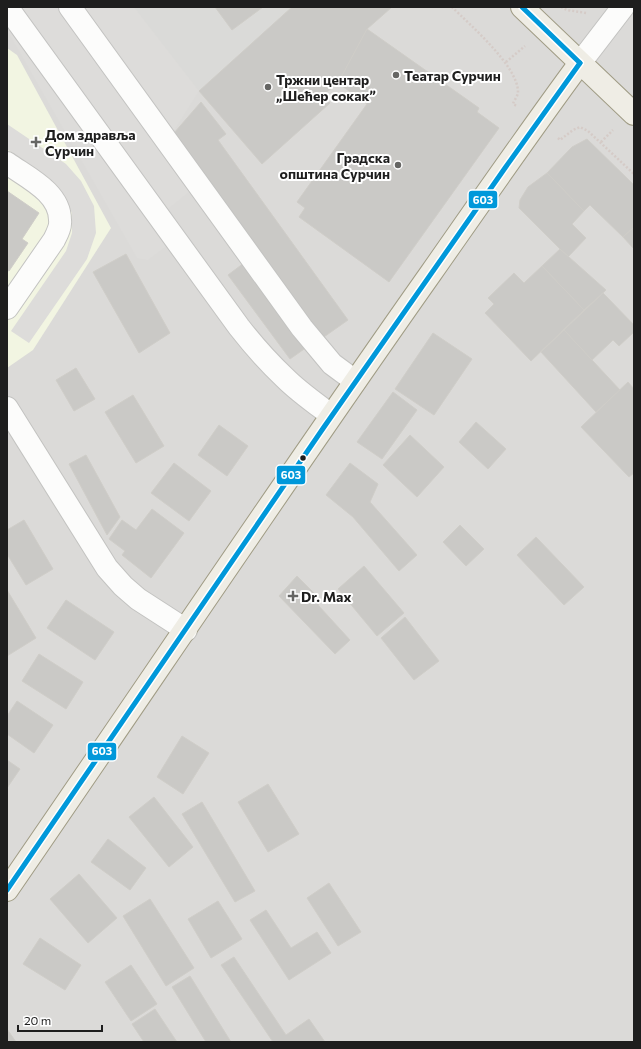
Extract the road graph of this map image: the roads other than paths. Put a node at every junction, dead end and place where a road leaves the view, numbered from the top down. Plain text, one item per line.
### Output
1 (7, 7) edge
2 (70, 7) edge
3 (522, 7) edge
4 (623, 7) edge
5 (580, 63) junction
6 (634, 114) edge
7 (7, 163) edge
8 (7, 308) edge
9 (355, 381) junction
10 (7, 408) edge
11 (331, 415) junction
12 (186, 630) junction
13 (7, 890) edge

1 - 11 street
2 - 9 street
3 - 5 main road
4 - 5 street
5 - 6 main road
5 - 9 main road
7 - 8 street
9 - 11 main road
10 - 12 street
11 - 12 main road
12 - 13 main road

